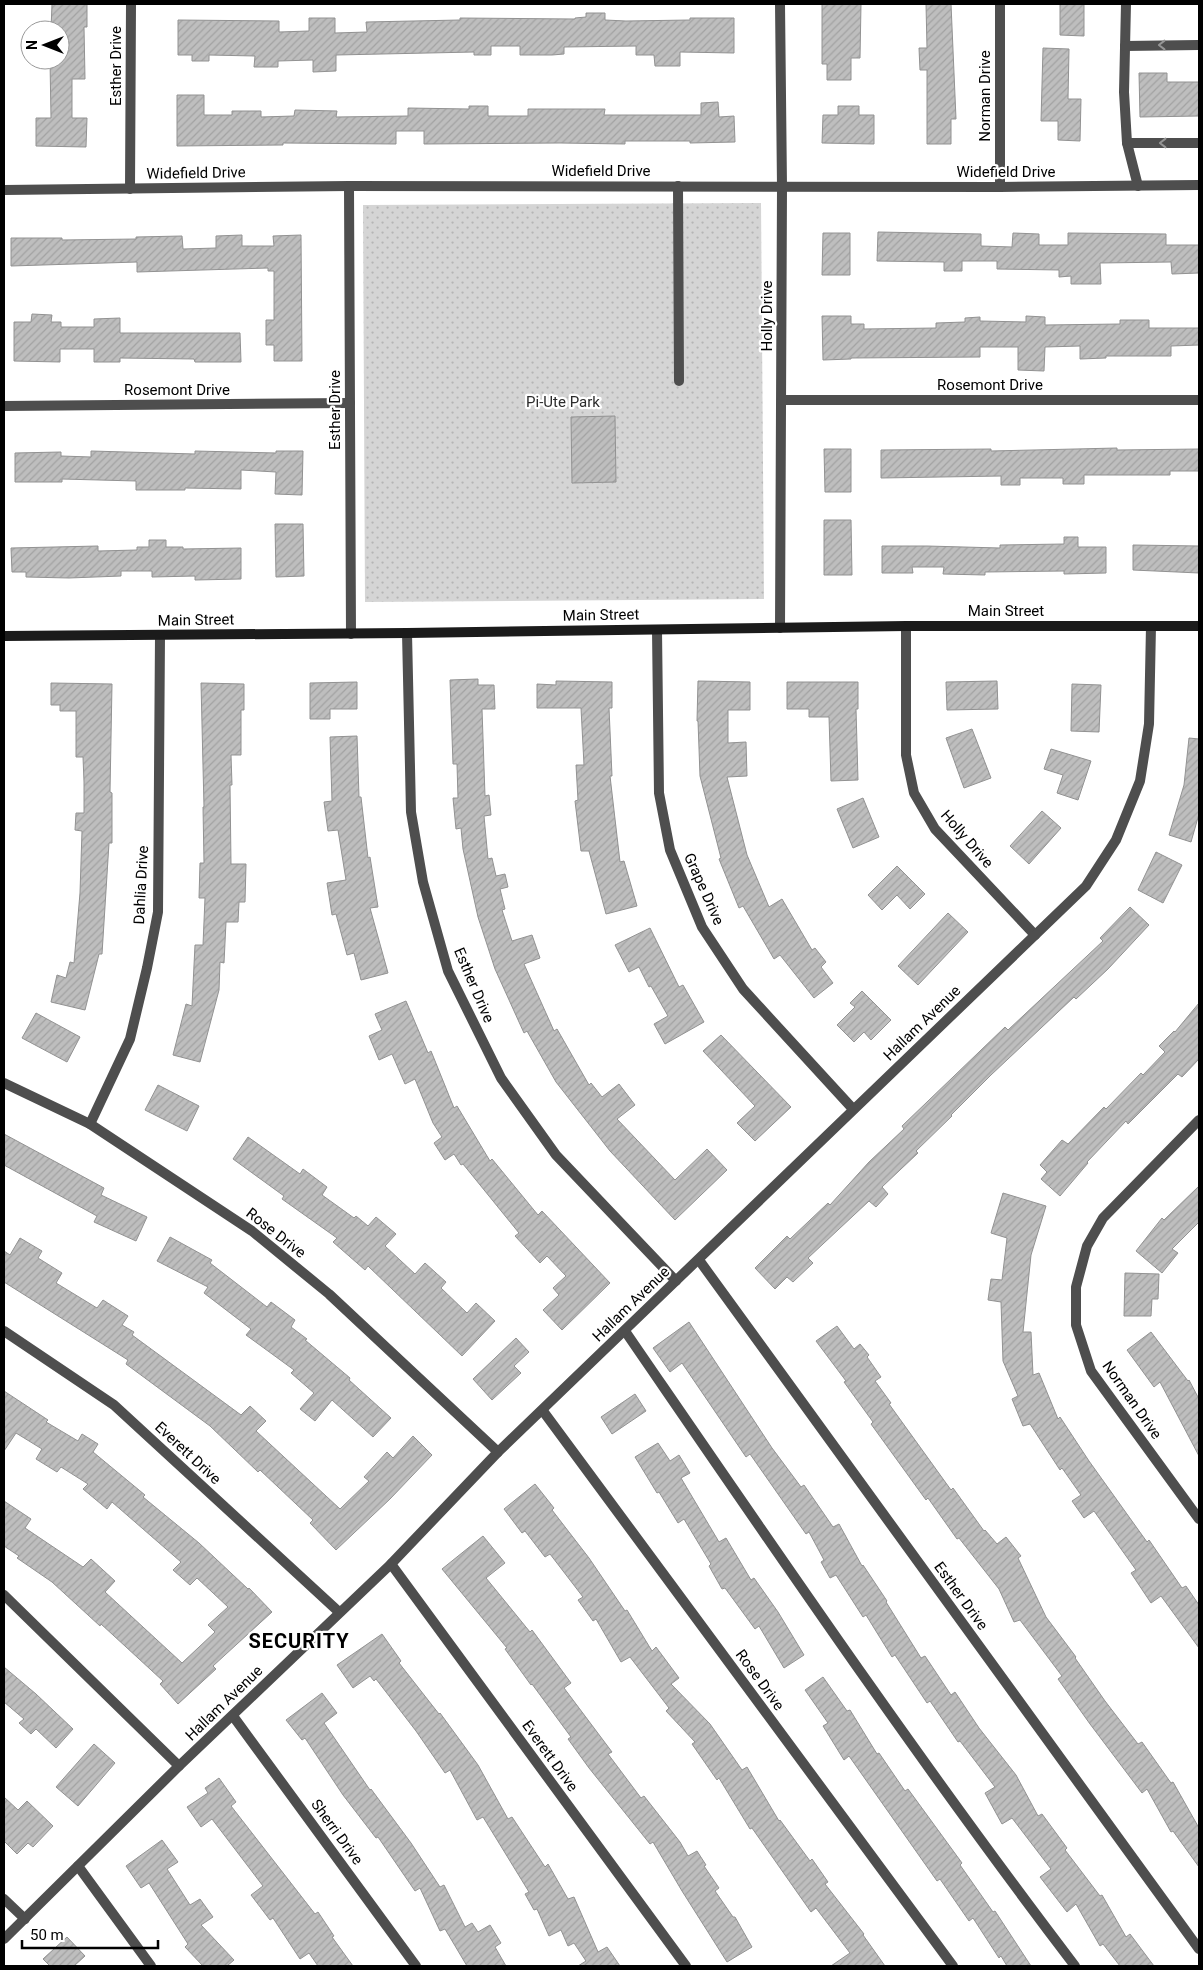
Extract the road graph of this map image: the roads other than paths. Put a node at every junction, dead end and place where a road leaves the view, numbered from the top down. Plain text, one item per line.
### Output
1 (131, 4) edge
2 (780, 4) edge
3 (1000, 4) edge
4 (1126, 4) edge
5 (1199, 45) edge
6 (1125, 46) junction
7 (1127, 142) junction
8 (1199, 143) edge
9 (1199, 185) edge
10 (349, 186) junction
11 (678, 186) junction
12 (1138, 186) junction
13 (782, 187) junction
14 (1000, 187) junction
15 (130, 189) junction
16 (4, 190) edge
17 (679, 381) dead end
18 (782, 400) junction
19 (1199, 400) edge
20 (350, 403) junction
21 (4, 406) edge
22 (906, 626) junction
23 (1151, 626) junction
24 (1199, 626) edge
25 (780, 628) junction
26 (657, 630) junction
27 (407, 633) junction
28 (351, 634) junction
29 (4, 636) edge
30 (160, 636) junction
31 (1035, 936) junction
32 (4, 1083) edge
33 (853, 1109) junction
34 (1199, 1120) edge
35 (90, 1124) junction
36 (699, 1260) junction
37 (676, 1281) junction
38 (4, 1331) edge
39 (625, 1331) junction
40 (543, 1411) junction
41 (498, 1452) junction
42 (1199, 1519) edge
43 (391, 1564) junction
44 (4, 1595) edge
45 (339, 1612) junction
46 (233, 1716) junction
47 (179, 1766) junction
48 (78, 1866) junction
49 (4, 1899) edge
50 (25, 1919) junction
51 (4, 1939) edge
52 (1199, 1949) edge
53 (151, 1966) edge
54 (416, 1966) edge
55 (686, 1966) edge
56 (953, 1966) edge
57 (1075, 1966) edge

1 - 15 street, Esther Drive
2 - 13 street, Holly Drive
3 - 14 street, Norman Drive
4 - 6 street
5 -> 6 street
6 - 7 street
8 -> 7 street
7 - 12 street
9 - 12 street, Widefield Drive
10 - 11 street, Widefield Drive
10 - 15 street, Widefield Drive
10 - 20 street, Esther Drive
11 - 13 street, Widefield Drive
11 - 17 street
12 - 14 street, Widefield Drive
13 - 14 street, Widefield Drive
13 - 18 street, Holly Drive
15 - 16 street, Widefield Drive
18 - 19 street, Rosemont Drive
18 - 25 street, Holly Drive
20 - 21 street, Rosemont Drive
20 - 28 street, Esther Drive
22 - 23 main road, Main Street
22 - 25 main road, Main Street
22 - 31 street, Holly Drive
23 - 24 main road, Main Street
23 - 31 street, Hallam Avenue
25 - 26 main road, Main Street
26 - 27 main road, Main Street
26 - 33 street, Grape Drive
27 - 28 main road, Main Street
27 - 37 street, Esther Drive
28 - 30 main road, Main Street
29 - 30 main road, Main Street
30 - 35 street, Dahlia Drive
31 - 33 street, Hallam Avenue
32 - 35 street, Rose Drive
33 - 36 street, Hallam Avenue
34 - 42 street, Norman Drive
35 - 41 street, Rose Drive
36 - 37 street, Hallam Avenue
36 - 52 street, Esther Drive
37 - 39 street, Hallam Avenue
38 - 45 street, Everett Drive
39 - 40 street, Hallam Avenue
39 - 57 street
40 - 41 street, Hallam Avenue
40 - 56 street, Rose Drive
41 - 43 street, Hallam Avenue
43 - 45 street, Hallam Avenue
43 - 55 street, Everett Drive
44 - 47 street
45 - 46 street, Hallam Avenue
46 - 47 street, Hallam Avenue
46 - 54 street, Sherri Drive
47 - 48 street, Hallam Avenue
48 - 50 street, Hallam Avenue
48 - 53 street
49 - 50 street
50 - 51 street, Hallam Avenue

